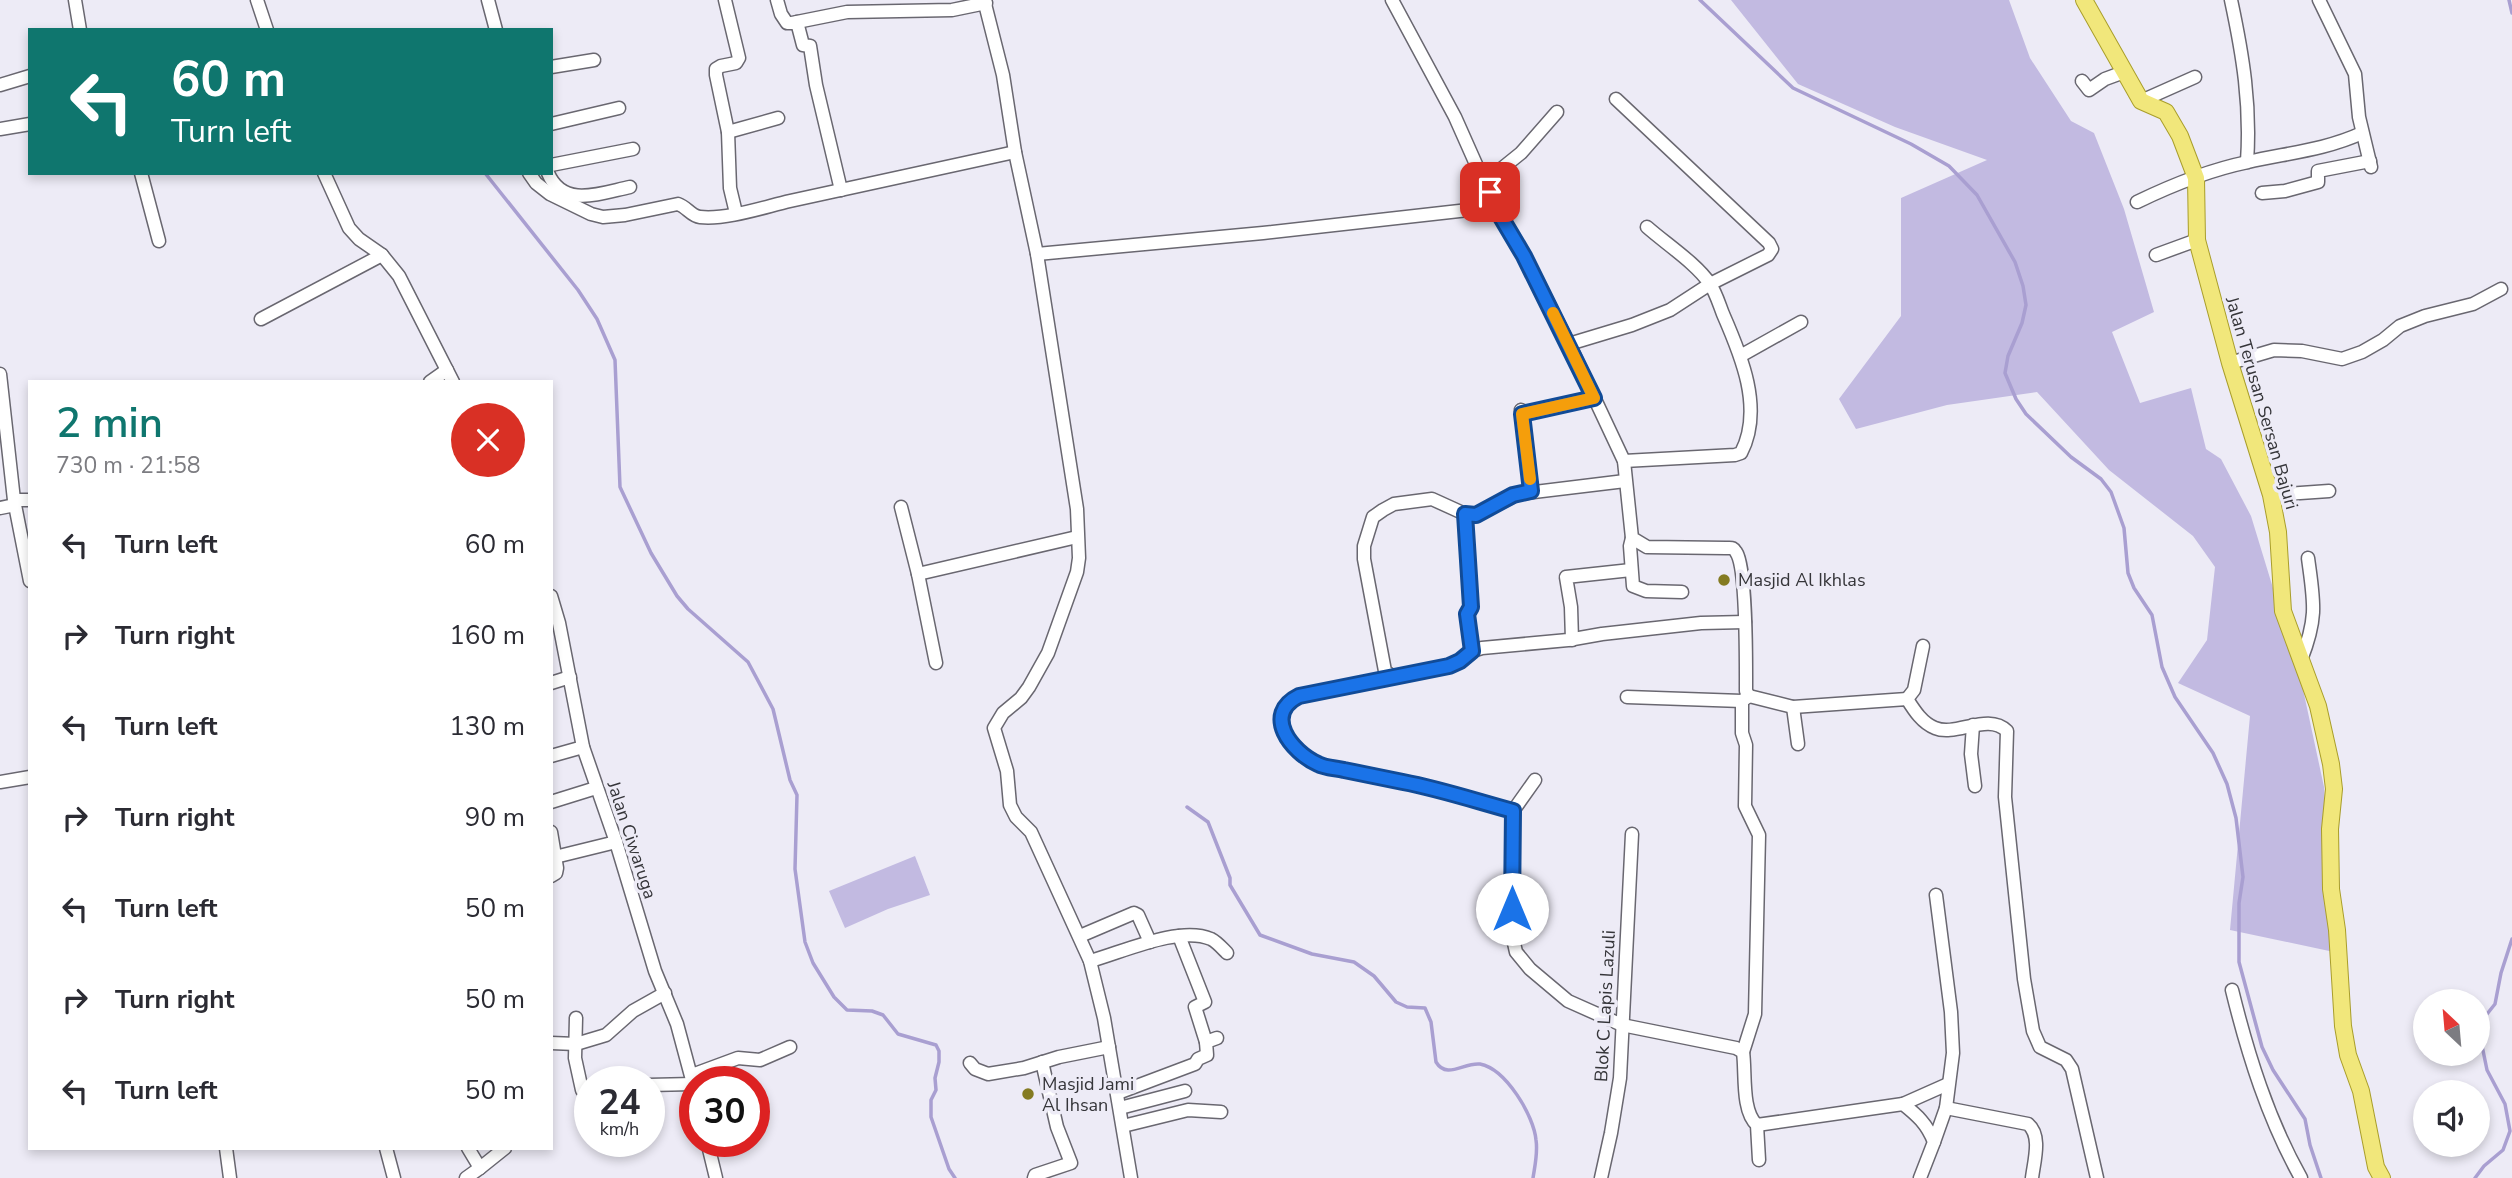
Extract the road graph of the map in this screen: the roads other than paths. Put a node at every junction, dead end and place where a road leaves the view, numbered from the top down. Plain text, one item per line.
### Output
1 (75, 0) edge
2 (257, 0) edge
3 (488, 0) edge
4 (725, 0) edge
5 (777, 0) edge
6 (1392, 0) edge
7 (2084, 0) edge
8 (2231, 0) edge
9 (2319, 0) edge
10 (985, 2) edge
11 (797, 22) junction
12 (80, 28) edge
13 (266, 28) edge
14 (495, 28) edge
15 (594, 60) dead end
16 (553, 67) edge
17 (2124, 72) junction
18 (28, 77) edge
19 (2195, 77) dead end
20 (2082, 81) dead end
21 (0, 85) edge
22 (1616, 99) dead end
23 (2141, 101) junction
24 (619, 108) dead end
25 (1557, 112) dead end
26 (778, 118) dead end
27 (28, 124) edge
28 (553, 124) edge
29 (0, 129) edge
30 (728, 132) junction
31 (2362, 134) junction
32 (633, 149) dead end
33 (1015, 152) junction
34 (2247, 162) junction
35 (553, 165) edge
36 (142, 175) edge
37 (325, 175) edge
38 (530, 175) edge
39 (549, 175) edge
40 (2196, 178) junction
41 (1485, 182) junction
42 (630, 187) dead end
43 (841, 190) junction
44 (2262, 192) dead end
45 (2137, 202) dead end
46 (1495, 207) junction
47 (736, 213) junction
48 (1647, 227) dead end
49 (2197, 240) junction
50 (159, 241) dead end
51 (1037, 254) junction
52 (382, 255) junction
53 (2156, 255) dead end
54 (1710, 284) junction
55 (2501, 289) dead end
56 (261, 319) dead end
57 (1801, 323) dead end
58 (1569, 344) junction
59 (1742, 355) junction
60 (2231, 363) junction
61 (0, 374) edge
62 (450, 376) edge
63 (1594, 398) junction
64 (1624, 461) junction
65 (1625, 481) junction
66 (1531, 491) junction
67 (2329, 491) dead end
68 (2271, 495) junction
69 (28, 500) edge
70 (15, 503) junction
71 (901, 507) dead end
72 (0, 508) edge
73 (1465, 514) junction
74 (1077, 537) junction
75 (1632, 538) junction
76 (2308, 558) dead end
77 (1631, 570) junction
78 (28, 571) edge
79 (918, 574) junction
80 (1682, 592) dead end
81 (553, 605) edge
82 (1745, 622) junction
83 (1572, 640) junction
84 (1923, 646) dead end
85 (1472, 651) junction
86 (2301, 660) junction
87 (936, 663) dead end
88 (570, 677) junction
89 (1393, 677) junction
90 (553, 682) edge
91 (1627, 697) dead end
92 (1745, 699) junction
93 (1907, 699) junction
94 (1793, 707) junction
95 (1973, 725) junction
96 (1798, 744) dead end
97 (583, 747) junction
98 (553, 755) edge
99 (28, 777) edge
100 (1535, 780) dead end
101 (0, 782) edge
102 (1975, 786) dead end
103 (596, 788) junction
104 (553, 801) edge
105 (1513, 811) junction
106 (1632, 834) dead end
107 (616, 842) junction
108 (553, 844) edge
109 (555, 857) junction
110 (553, 875) edge
111 (1936, 895) dead end
112 (1080, 936) junction
113 (1179, 936) junction
114 (1150, 942) junction
115 (1227, 953) dead end
116 (1090, 961) junction
117 (2232, 990) dead end
118 (665, 993) junction
119 (576, 1018) dead end
120 (1622, 1025) junction
121 (553, 1044) edge
122 (576, 1044) junction
123 (790, 1047) dead end
124 (1109, 1047) junction
125 (1743, 1052) junction
126 (1042, 1062) junction
127 (970, 1063) dead end
128 (576, 1066) edge
129 (688, 1066) edge
130 (724, 1066) edge
131 (1948, 1084) junction
132 (1185, 1091) dead end
133 (1118, 1093) junction
134 (1903, 1104) junction
135 (1120, 1108) junction
136 (1946, 1108) junction
137 (1221, 1112) dead end
138 (1757, 1125) junction
139 (1123, 1126) junction
140 (1934, 1142) junction
141 (226, 1150) edge
142 (387, 1150) edge
143 (469, 1150) edge
144 (502, 1150) edge
145 (711, 1157) edge
146 (1759, 1160) dead end
147 (480, 1168) junction
148 (230, 1178) edge
149 (394, 1178) edge
150 (466, 1178) edge
151 (716, 1178) edge
152 (1034, 1178) edge
153 (1131, 1178) edge
154 (1601, 1178) edge
155 (1920, 1178) edge
156 (2032, 1178) edge
157 (2097, 1178) edge
158 (2301, 1178) edge
159 (2382, 1178) edge

1 - 12 street
2 - 13 street
3 - 14 street
4 - 30 street
5 - 11 street
6 - 41 street
7 - 17 main road, Jalan Terusan Sersan Bajuri
8 - 34 street
9 - 31 street
10 - 11 street
10 - 33 street
11 - 43 street
15 - 16 street
17 - 20 street
17 - 23 main road, Jalan Terusan Sersan Bajuri
18 - 21 street
19 - 23 street
22 - 54 street
23 - 40 main road, Jalan Terusan Sersan Bajuri
24 - 28 street
25 - 41 street
26 - 30 street
27 - 29 street
30 - 47 street
31 - 34 street
31 - 44 street
32 - 35 street
33 - 43 street
33 - 51 street
34 - 40 street
36 - 50 street
37 - 52 street
38 - 47 street
39 - 42 street
40 - 45 street
40 - 49 main road, Jalan Terusan Sersan Bajuri
41 - 46 street
43 - 47 street
46 - 51 street
46 - 58 street
48 - 54 street
49 - 53 street
49 - 60 main road, Jalan Terusan Sersan Bajuri
51 - 74 street
52 - 56 street
52 - 62 street
54 - 58 street
54 - 59 street
55 - 60 street
57 - 59 street
58 - 63 street
59 - 64 street
60 - 68 main road, Jalan Terusan Sersan Bajuri
61 - 70 street
63 - 64 street
63 - 66 street
64 - 65 street
65 - 66 street
65 - 75 street
66 - 73 street
67 - 68 street
68 - 86 main road, Jalan Terusan Sersan Bajuri
69 - 70 street
70 - 72 street
70 - 78 street
71 - 79 street
73 - 85 street
73 - 89 street
74 - 79 street
74 - 112 street
75 - 77 street
75 - 82 street
76 - 86 street
77 - 80 street
77 - 83 street
79 - 87 street
81 - 88 street, Jalan Ciwaruga
82 - 83 street
82 - 92 street
83 - 85 street
84 - 93 street
85 - 89 street
86 - 159 main road, Jalan Terusan Sersan Bajuri
88 - 90 street
88 - 97 street, Jalan Ciwaruga
89 - 105 street
91 - 92 street
92 - 94 street
92 - 125 street
93 - 94 street
93 - 95 street
94 - 96 street
95 - 102 street
95 - 157 street
97 - 98 street
97 - 103 street, Jalan Ciwaruga
99 - 101 street
100 - 105 street
103 - 104 street
103 - 107 street, Jalan Ciwaruga
105 - 120 street
106 - 120 street, Blok C Lapis Lazuli
107 - 109 street
107 - 118 street, Jalan Ciwaruga
108 - 109 street
109 - 110 street
111 - 131 street
112 - 114 street
112 - 116 street
113 - 114 street
113 - 115 street
113 - 133 street
114 - 116 street
116 - 124 street
117 - 158 street
118 - 122 street
118 - 129 street, Jalan Ciwaruga
119 - 122 street
120 - 125 street
120 - 154 street, Blok C Lapis Lazuli
121 - 122 street
122 - 128 street
123 - 130 street
124 - 126 street
124 - 133 street
125 - 138 street
126 - 127 street
126 - 152 street
131 - 134 street
131 - 136 street
132 - 135 street
133 - 135 street
134 - 138 street
134 - 140 street
135 - 139 street
136 - 140 street
136 - 156 street
137 - 139 street
138 - 146 street
139 - 153 street
140 - 155 street
141 - 148 street
142 - 149 street
143 - 147 street
144 - 147 street
145 - 151 street
147 - 150 street

